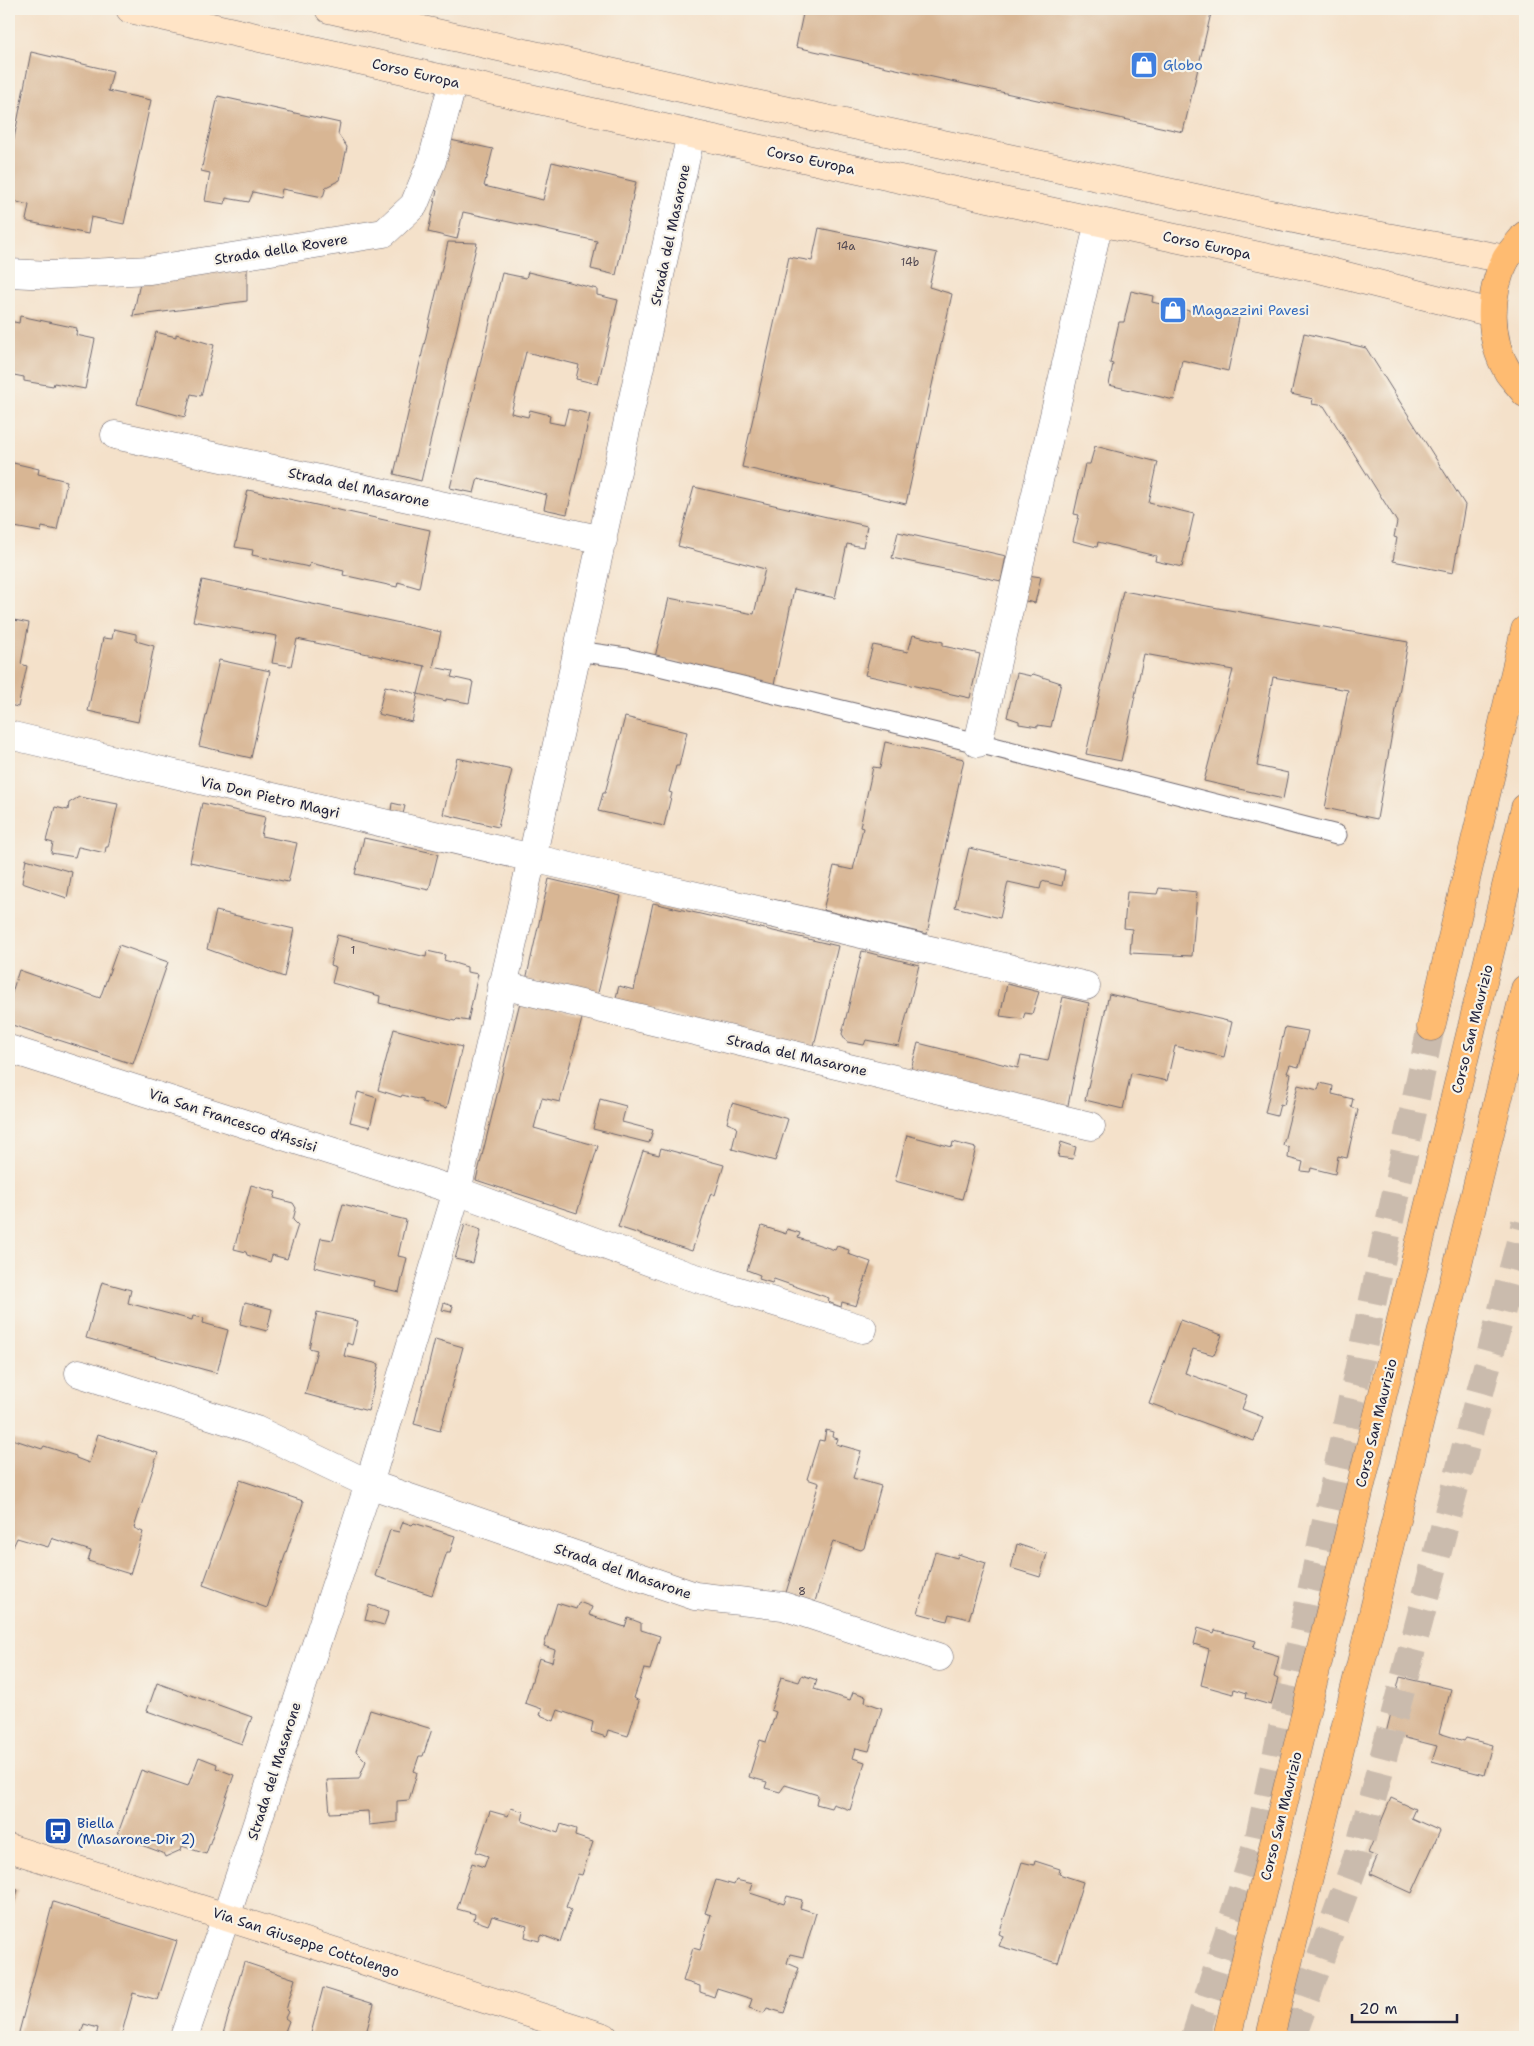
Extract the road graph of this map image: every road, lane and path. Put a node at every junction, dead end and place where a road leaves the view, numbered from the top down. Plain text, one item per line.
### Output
1 (130, 9) edge
2 (329, 9) edge
3 (453, 82) junction
4 (691, 134) junction
5 (1099, 222) junction
6 (1525, 235) edge
7 (1506, 259) junction
8 (9, 273) edge
9 (1492, 313) junction
10 (1525, 393) edge
11 (115, 435) dead end
12 (603, 540) junction
13 (1525, 630) edge
14 (577, 651) junction
15 (9, 735) edge
16 (978, 743) junction
17 (1525, 808) edge
18 (1337, 835) dead end
19 (532, 858) junction
20 (502, 985) junction
21 (1086, 986) dead end
22 (1525, 989) edge
23 (1431, 1027) tunnel mouth
24 (9, 1049) edge
25 (1091, 1126) dead end
26 (457, 1191) junction
27 (863, 1329) dead end
28 (79, 1373) dead end
29 (369, 1484) junction
30 (939, 1657) dead end
31 (9, 1848) edge
32 (226, 1917) junction
33 (184, 2037) edge
34 (604, 2037) edge
35 (1227, 2037) edge
36 (1270, 2037) edge

1 - 3 main road, Corso Europa
2 - 7 main road
3 - 4 main road, Corso Europa
3 - 8 street, Strada della Rovere
4 - 5 main road, Corso Europa
4 - 12 street, Strada del Masarone
5 - 9 main road, Corso Europa
5 - 16 street
6 - 7 main road
7 - 9 main road
9 - 10 main road
11 - 12 street, Strada del Masarone
12 - 14 street, Strada del Masarone
13 - 23 main road
14 - 16 lane
14 - 19 street, Strada del Masarone
15 - 19 street, Via Don Pietro Magri
16 - 18 lane
17 - 35 main road, Corso San Maurizio
19 - 20 street, Strada del Masarone
19 - 21 street
20 - 25 street, Strada del Masarone
20 - 26 street, Strada del Masarone
22 - 36 main road
24 - 26 street, Via San Francesco d'Assisi
26 - 27 street
26 - 29 street, Strada del Masarone
28 - 29 street, Strada del Masarone
29 - 30 street, Strada del Masarone
29 - 32 street, Strada del Masarone
31 - 32 main road, Via San Giuseppe Cottolengo
32 - 33 street, Strada del Masarone
32 - 34 main road, Via San Giuseppe Cottolengo

